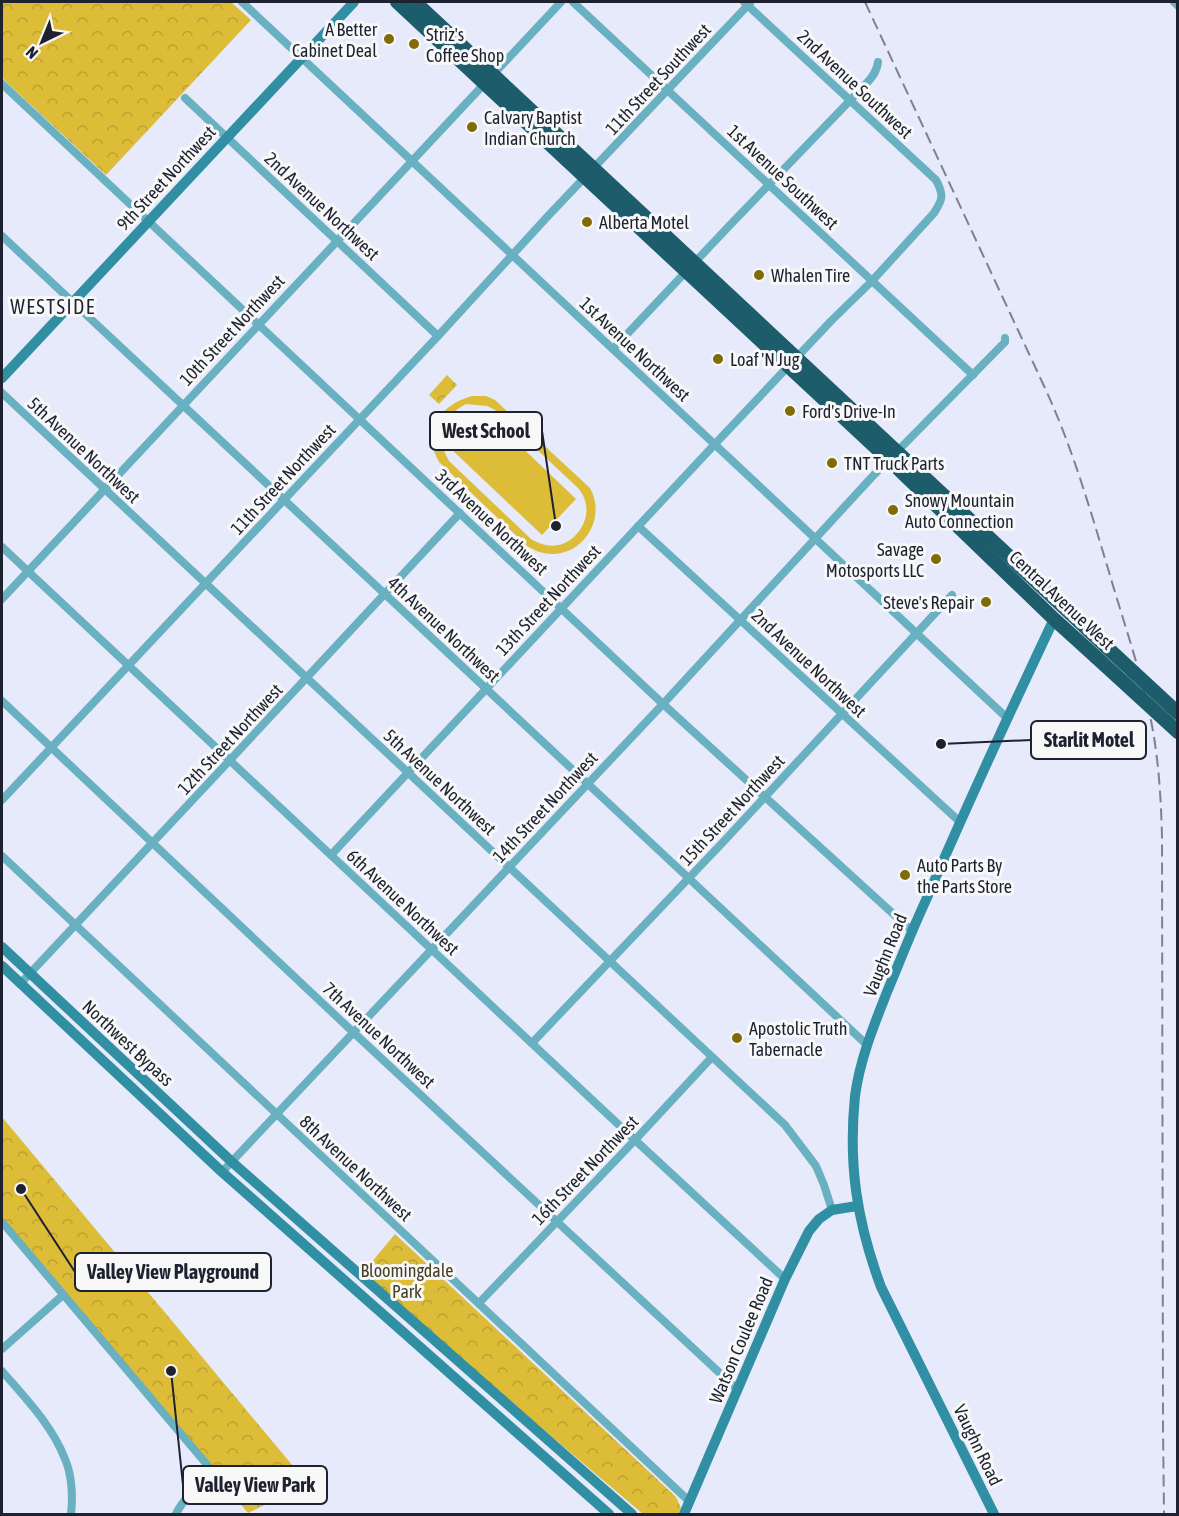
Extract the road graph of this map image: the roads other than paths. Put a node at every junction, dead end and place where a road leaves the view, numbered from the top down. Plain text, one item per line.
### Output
1 (242, 2) edge
2 (354, 2) edge
3 (397, 2) edge
4 (415, 2) edge
5 (561, 2) edge
6 (573, 2) edge
7 (1174, 2) edge
8 (748, 3) edge
9 (1178, 6) edge
10 (302, 57) junction
11 (878, 62) dead end
12 (488, 78) junction
13 (2, 84) edge
14 (668, 90) junction
15 (185, 98) dead end
16 (851, 100) junction
17 (227, 137) junction
18 (412, 161) junction
19 (590, 173) junction
20 (770, 185) junction
21 (942, 192) joint
22 (148, 221) junction
23 (2, 237) edge
24 (336, 241) junction
25 (512, 255) junction
26 (691, 267) junction
27 (872, 281) junction
28 (72, 302) junction
29 (258, 324) junction
30 (438, 336) junction
31 (1005, 338) dead end
32 (613, 350) junction
33 (793, 362) junction
34 (973, 375) junction
35 (2, 378) edge
36 (2, 393) edge
37 (183, 405) junction
38 (360, 419) junction
39 (715, 444) junction
40 (893, 455) junction
41 (105, 489) junction
42 (284, 500) junction
43 (460, 513) junction
44 (638, 526) junction
45 (815, 538) junction
46 (2, 547) edge
47 (999, 547) junction
48 (27, 571) junction
49 (206, 583) junction
50 (384, 594) junction
51 (952, 595) dead end
52 (2, 599) edge
53 (561, 608) junction
54 (1054, 619) junction
55 (740, 620) junction
56 (1087, 633) junction
57 (917, 634) junction
58 (128, 665) junction
59 (307, 678) junction
60 (486, 689) junction
61 (2, 701) edge
62 (663, 704) junction
63 (1178, 713) edge
64 (842, 714) junction
65 (1007, 718) junction
66 (1178, 732) edge
67 (51, 748) junction
68 (230, 760) junction
69 (407, 772) junction
70 (588, 784) junction
71 (765, 797) junction
72 (2, 800) edge
73 (960, 822) junction
74 (152, 843) junction
75 (331, 855) junction
76 (2, 856) edge
77 (509, 867) junction
78 (689, 878) junction
79 (75, 925) junction
80 (912, 931) junction
81 (2, 947) edge
82 (432, 950) junction
83 (610, 961) junction
84 (2, 966) edge
85 (29, 973) junction
86 (20, 984) junction
87 (353, 1032) junction
88 (532, 1043) junction
89 (866, 1044) junction
90 (712, 1057) junction
91 (277, 1115) junction
92 (635, 1140) junction
93 (232, 1162) junction
94 (222, 1172) junction
95 (857, 1206) junction
96 (832, 1210) junction
97 (557, 1221) junction
98 (2, 1222) edge
99 (784, 1279) junction
100 (63, 1295) junction
101 (479, 1303) junction
102 (2, 1349) edge
103 (2, 1371) edge
104 (738, 1390) junction
105 (690, 1502) junction
106 (71, 1515) edge
107 (176, 1515) edge
108 (609, 1515) edge
109 (632, 1515) edge
110 (684, 1515) edge
111 (994, 1515) edge

1 - 10 street, 1st Avenue Northwest
2 - 10 main road, 9th Street Northwest
3 - 12 highway, Central Avenue West
4 - 12 highway, Central Avenue West
5 - 12 street, 10th Street Northwest
6 - 14 street, 1st Avenue Southwest
7 - 9 street
8 - 14 street, 11th Street Southwest
8 - 16 street, 2nd Avenue Southwest
10 - 17 main road, 9th Street Northwest
10 - 18 street, 1st Avenue Northwest
11 - 16 street
12 - 18 street, 10th Street Northwest
12 - 19 highway, Central Avenue West
13 - 22 street, 3rd Avenue Northwest
14 - 19 street, 11th Street Southwest
14 - 20 street, 1st Avenue Southwest
15 - 17 street, 2nd Avenue Northwest
16 - 20 street
16 - 21 street, 2nd Avenue Southwest
17 - 22 main road, 9th Street Northwest
17 - 24 street, 2nd Avenue Northwest
18 - 24 street, 10th Street Northwest
18 - 25 street, 1st Avenue Northwest
19 - 25 street, 11th Street Northwest
19 - 26 highway, Central Avenue West
20 - 26 street
20 - 27 street, 1st Avenue Southwest
21 - 27 street, 13th Street Northwest
22 - 28 main road, 9th Street Northwest
22 - 29 street, 3rd Avenue Northwest
23 - 28 street, 4th Avenue Northwest
24 - 29 street, 10th Street Northwest
24 - 30 street, 2nd Avenue Northwest
25 - 30 street, 11th Street Northwest
25 - 32 street, 1st Avenue Northwest
26 - 32 street
26 - 33 highway, Central Avenue West
27 - 33 street, 13th Street Northwest
27 - 34 street, 1st Avenue Southwest
28 - 35 main road, 9th Street Northwest
28 - 37 street, 4th Avenue Northwest
29 - 37 street, 10th Street Northwest
29 - 38 street, 3rd Avenue Northwest
30 - 38 street, 11th Street Northwest
31 - 34 street, 14th Street Northwest
32 - 39 street, 1st Avenue Northwest
33 - 39 street, 13th Street Northwest
33 - 40 highway, Central Avenue West
34 - 40 street, 14th Street Northwest
36 - 41 street, 5th Avenue Northwest
37 - 41 street, 10th Street Northwest
37 - 42 street, 4th Avenue Northwest
38 - 42 street, 11th Street Northwest
38 - 43 street, 3rd Avenue Northwest
39 - 44 street, 13th Street Northwest
39 - 45 street, 1st Avenue Northwest
40 - 45 street, 14th Street Northwest
40 - 47 highway, Central Avenue West
40 - 54 highway, Central Avenue West
41 - 48 street, 10th Street Northwest
41 - 49 street, 5th Avenue Northwest
42 - 49 street, 11th Street Northwest
42 - 50 street, 4th Avenue Northwest
43 - 50 street, 12th Street Northwest
43 - 53 street, 3rd Avenue Northwest
44 - 53 street, 13th Street Northwest
44 - 55 street, 2nd Avenue Northwest
45 - 55 street, 14th Street Northwest
45 - 57 street, 1st Avenue Northwest
46 - 48 street, 6th Avenue Northwest
47 - 54 highway
47 - 56 highway, Central Avenue West
48 - 52 street, 10th Street Northwest
48 - 58 street, 6th Avenue Northwest
49 - 58 street, 11th Street Northwest
49 - 59 street, 5th Avenue Northwest
50 - 59 street, 12th Street Northwest
50 - 60 street, 4th Avenue Northwest
51 - 57 street, 15th Street Northwest
53 - 60 street, 13th Street Northwest
53 - 62 street, 3rd Avenue Northwest
54 - 56 highway
54 - 65 main road, Vaughn Road
54 - 66 highway, Central Avenue West, bridge
55 - 62 street, 14th Street Northwest
55 - 64 street, 2nd Avenue Northwest
56 - 63 highway, Central Avenue West, bridge
57 - 64 street, 15th Street Northwest
57 - 65 street, 1st Avenue Northwest
58 - 67 street, 11th Street Northwest
58 - 68 street, 6th Avenue Northwest
59 - 68 street, 12th Street Northwest
59 - 69 street, 5th Avenue Northwest
60 - 69 street, 13th Street Northwest
60 - 70 street, 4th Avenue Northwest
61 - 67 street, 7th Avenue Northwest
62 - 70 street, 14th Street Northwest
62 - 71 street, 3rd Avenue Northwest
64 - 71 street, 15th Street Northwest
64 - 73 street, 2nd Avenue Northwest
65 - 73 main road, Vaughn Road
67 - 72 street, 11th Street Northwest
67 - 74 street, 7th Avenue Northwest
68 - 74 street, 12th Street Northwest
68 - 75 street, 6th Avenue Northwest
69 - 75 street, 13th Street Northwest
69 - 77 street, 5th Avenue Northwest
70 - 77 street, 14th Street Northwest
70 - 78 street, 4th Avenue Northwest
71 - 78 street, 15th Street Northwest
71 - 80 street, 3rd Avenue Northwest
73 - 80 main road, Vaughn Road
74 - 79 street, 12th Street Northwest
74 - 87 street, 7th Avenue Northwest
75 - 82 street, 6th Avenue Northwest
76 - 79 street, 8th Avenue Northwest
77 - 82 street, 14th Street Northwest
77 - 83 street, 5th Avenue Northwest
78 - 83 street, 15th Street Northwest
78 - 89 street, 4th Avenue Northwest
79 - 85 street, 12th Street Northwest
79 - 91 street, 8th Avenue Northwest
80 - 89 main road, Vaughn Road
81 - 85 main road, Northwest Bypass
82 - 87 street, 14th Street Northwest
82 - 88 street, 6th Avenue Northwest
83 - 88 street, 15th Street Northwest
83 - 90 street, 5th Avenue Northwest
84 - 86 main road, Northwest Bypass
85 - 86 street, 12th Street Northwest
85 - 93 main road, Northwest Bypass
86 - 94 main road, Northwest Bypass
87 - 91 street, 14th Street Northwest
87 - 97 street, 7th Avenue Northwest
88 - 92 street, 6th Avenue Northwest
89 - 95 main road, Vaughn Road
90 - 92 street, 16th Street Northwest
90 - 96 street, 5th Avenue Northwest
91 - 93 street, 14th Street Northwest
91 - 101 street, 8th Avenue Northwest
92 - 97 street, 16th Street Northwest
92 - 99 street, 6th Avenue Northwest
93 - 94 street, 14th Street Northwest
93 - 109 main road, Northwest Bypass
94 - 108 main road, Northwest Bypass
95 - 96 main road
95 - 111 main road, Vaughn Road
96 - 99 main road, Watson Coulee Road
97 - 101 street, 16th Street Northwest
97 - 104 street, 7th Avenue Northwest
98 - 100 street
99 - 104 main road, Watson Coulee Road
100 - 102 street
100 - 107 street
101 - 105 street, 8th Avenue Northwest
103 - 106 street
104 - 105 main road, Watson Coulee Road
105 - 110 main road, Watson Coulee Road

